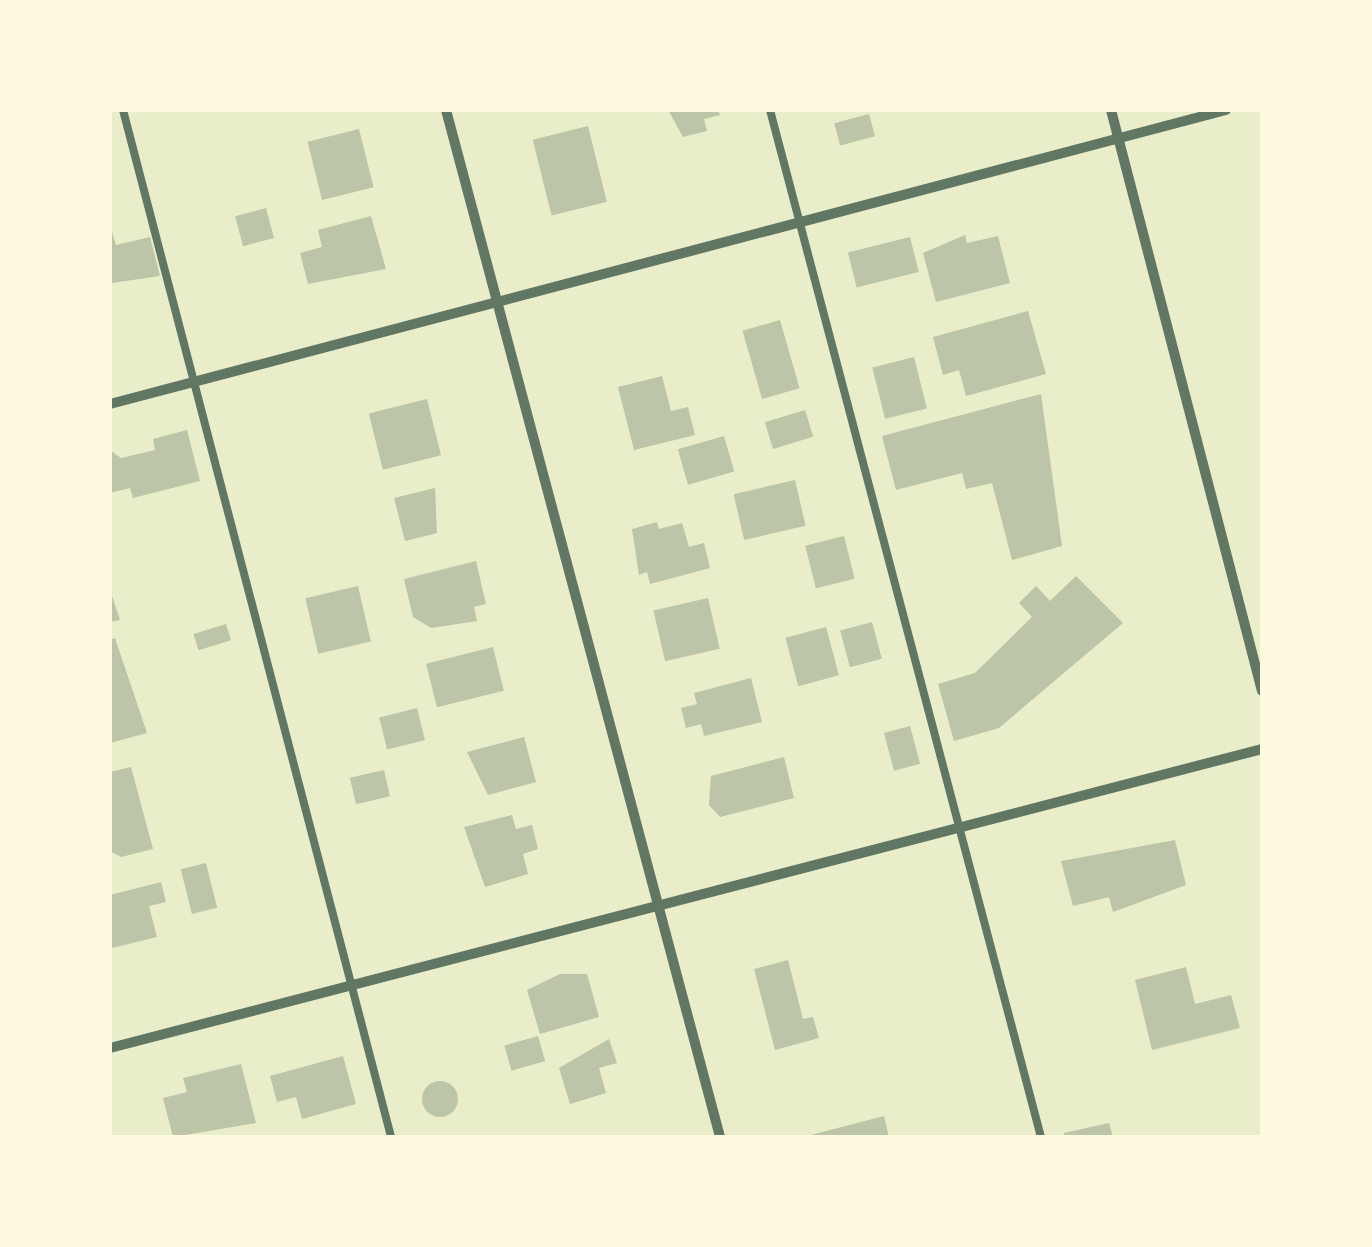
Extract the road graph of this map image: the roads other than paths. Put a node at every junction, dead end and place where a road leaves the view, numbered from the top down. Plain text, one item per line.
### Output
1 (123, 110) edge
2 (446, 110) edge
3 (770, 110) edge
4 (1112, 110) edge
5 (1226, 110) edge
6 (1120, 137) junction
7 (797, 221) junction
8 (497, 301) junction
9 (192, 382) junction
10 (110, 404) edge
11 (1262, 691) edge
12 (1262, 749) edge
13 (957, 828) junction
14 (660, 905) junction
15 (352, 986) junction
16 (110, 1048) edge
17 (390, 1137) edge
18 (720, 1137) edge
19 (1040, 1137) edge

1 - 9 lane
2 - 8 street
3 - 7 lane
4 - 6 street
5 - 6 street
6 - 7 street
6 - 11 street
7 - 8 street
7 - 13 lane
8 - 9 street
8 - 14 street
9 - 10 street
9 - 15 lane
12 - 13 street
13 - 14 street
13 - 19 lane
14 - 15 street
14 - 18 street
15 - 16 street
15 - 17 lane

